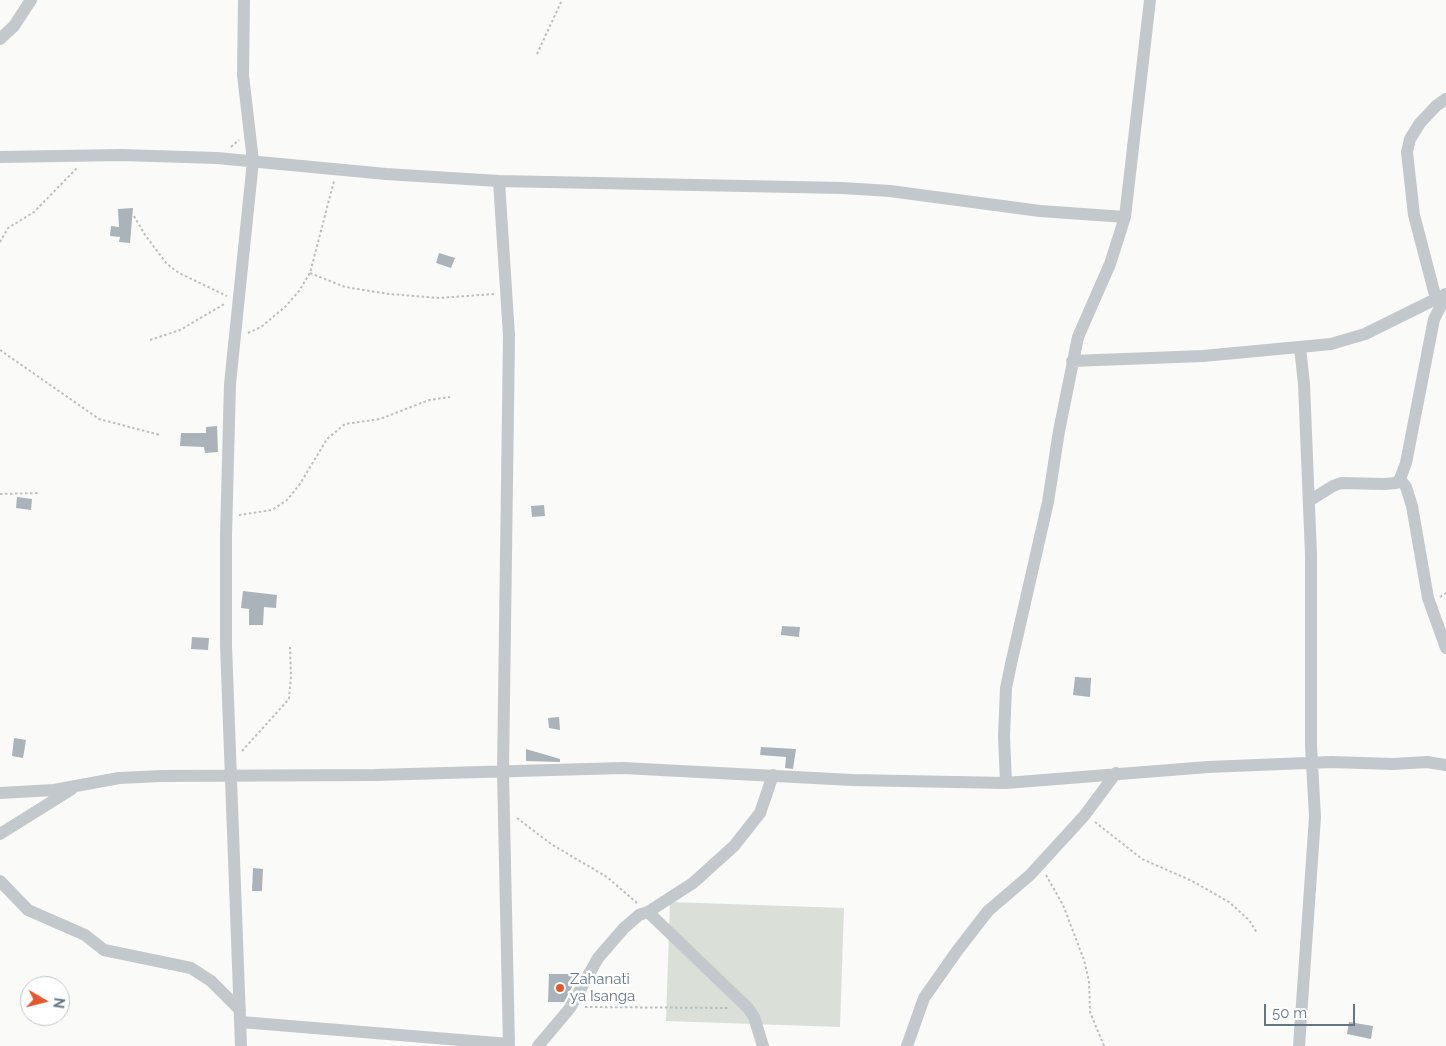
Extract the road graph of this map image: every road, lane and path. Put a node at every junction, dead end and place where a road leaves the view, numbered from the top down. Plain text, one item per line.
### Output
1 (32, 0) edge
2 (244, 0) edge
3 (562, 0) edge
4 (1150, 0) edge
5 (0, 39) edge
6 (537, 54) dead end
7 (1446, 99) edge
8 (249, 132) junction
9 (92, 156) junction
10 (0, 157) edge
11 (217, 158) junction
12 (253, 160) junction
13 (338, 169) junction
14 (499, 181) junction
15 (134, 216) dead end
16 (1125, 217) junction
17 (0, 242) edge
18 (310, 273) junction
19 (507, 293) junction
20 (236, 297) junction
21 (1443, 297) edge
22 (150, 340) dead end
23 (234, 340) junction
24 (1300, 348) junction
25 (0, 350) edge
26 (1072, 361) junction
27 (450, 397) dead end
28 (160, 436) dead end
29 (1400, 479) junction
30 (39, 493) dead end
31 (0, 494) edge
32 (1309, 501) junction
33 (227, 516) junction
34 (290, 647) dead end
35 (1446, 648) edge
36 (1312, 764) junction
37 (1446, 765) edge
38 (231, 771) junction
39 (503, 772) junction
40 (1116, 773) junction
41 (773, 775) junction
42 (1006, 783) junction
43 (76, 787) junction
44 (0, 793) edge
45 (503, 808) junction
46 (1084, 816) junction
47 (0, 834) edge
48 (1039, 864) junction
49 (0, 881) edge
50 (648, 912) junction
51 (1258, 933) dead end
52 (748, 1008) junction
53 (568, 1010) junction
54 (240, 1016) junction
55 (509, 1045) edge
56 (241, 1046) edge
57 (538, 1046) edge
58 (763, 1046) edge
59 (907, 1046) edge
60 (1104, 1046) edge
61 (1299, 1046) edge

1 - 5 street
2 - 8 street
3 - 6 path
4 - 16 street
7 - 21 street
8 - 11 path
8 - 12 street
9 - 10 street
9 - 11 street
9 - 17 path
11 - 12 street
12 - 13 street
12 - 20 street
13 - 14 street
13 - 18 path
14 - 16 street
14 - 19 street
15 - 20 path
16 - 26 street
18 - 19 path
18 - 23 path
19 - 39 street
20 - 22 path
20 - 23 street
21 - 24 street
21 - 29 street
23 - 33 street
24 - 26 street
24 - 32 street
25 - 28 path
26 - 42 street
27 - 33 path
29 - 32 street
29 - 35 street
30 - 31 path
32 - 36 street
33 - 38 street
34 - 38 path
36 - 37 street
36 - 40 street
36 - 61 street
38 - 39 street
38 - 43 street
38 - 54 street
39 - 41 street
39 - 45 street
40 - 42 street
40 - 46 street
41 - 42 street
41 - 50 street
43 - 44 street
43 - 47 street
45 - 50 path
45 - 55 street
46 - 48 street
46 - 51 path
48 - 59 street
48 - 60 path
49 - 54 street
50 - 52 street
50 - 53 street
52 - 53 path
52 - 58 street
53 - 57 street
54 - 55 street
54 - 56 street

